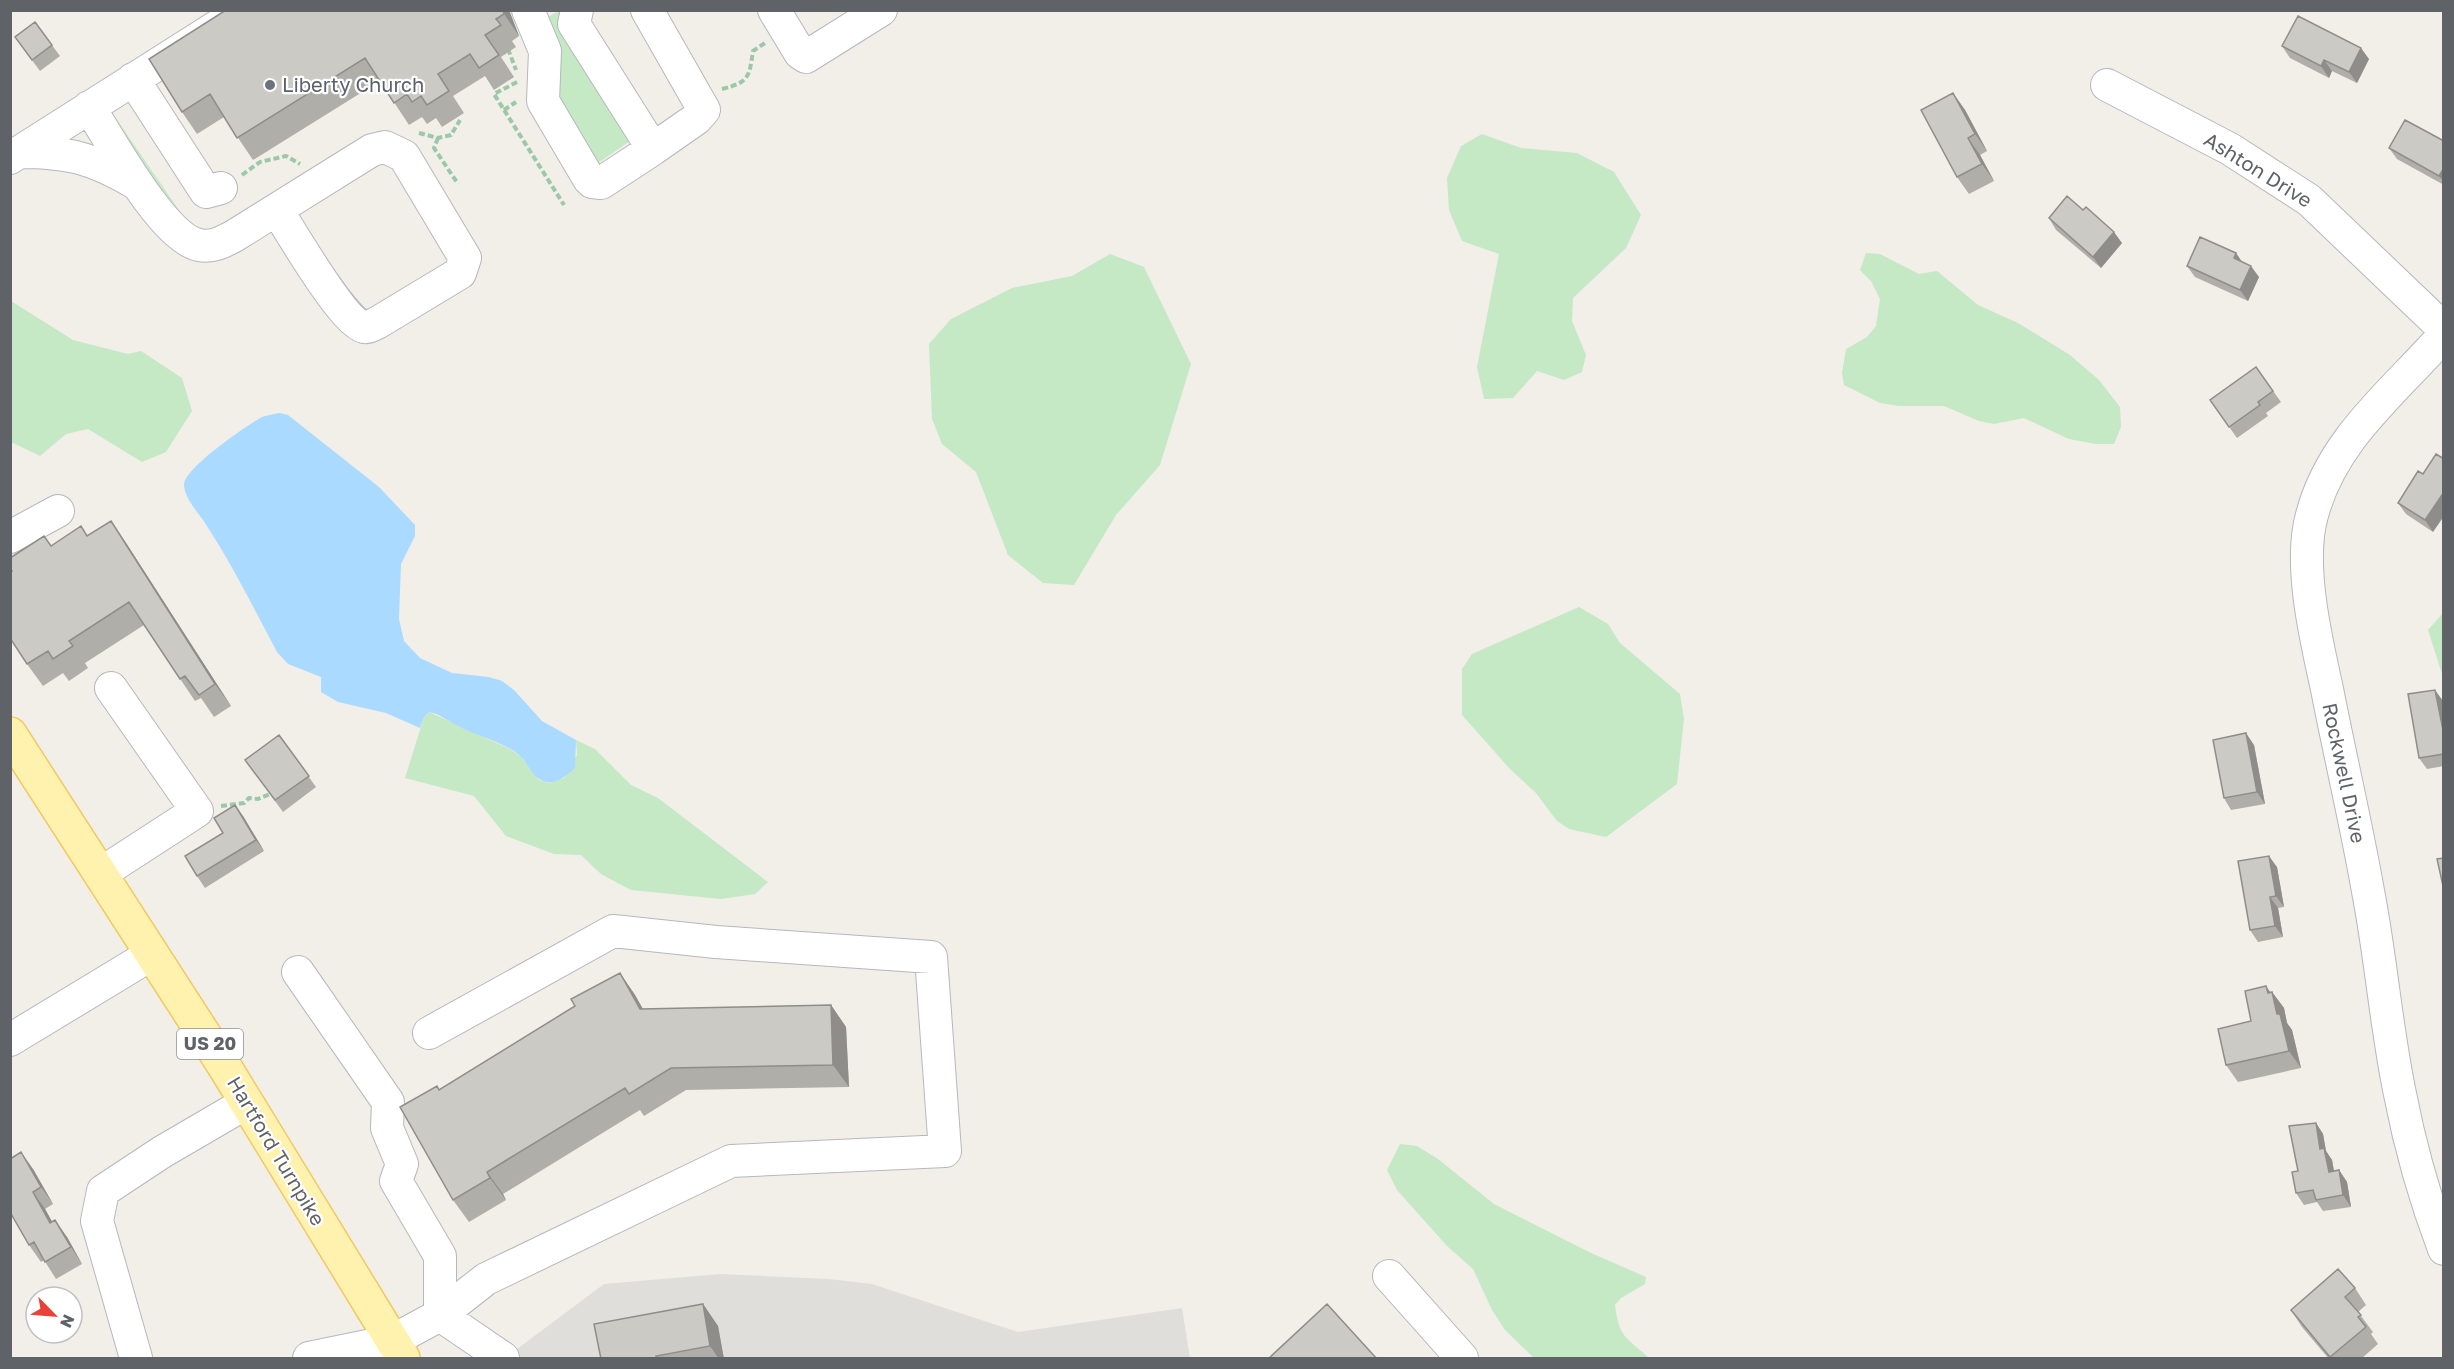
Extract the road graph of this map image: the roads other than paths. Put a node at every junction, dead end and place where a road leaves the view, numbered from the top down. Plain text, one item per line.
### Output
1 (243, 10) edge
2 (528, 10) edge
3 (577, 10) edge
4 (647, 10) edge
5 (881, 10) edge
6 (780, 20) edge
7 (133, 80) junction
8 (2107, 85) dead end
9 (89, 107) junction
10 (653, 148) junction
11 (15, 155) edge
12 (139, 186) junction
13 (221, 188) dead end
14 (277, 210) junction
15 (2444, 329) edge
16 (2444, 335) edge
17 (58, 511) dead end
18 (10, 537) edge
19 (111, 688) dead end
20 (10, 734) edge
21 (100, 874) junction
22 (152, 954) junction
23 (298, 972) dead end
24 (429, 1033) dead end
25 (10, 1040) edge
26 (246, 1103) junction
27 (2444, 1249) edge
28 (1389, 1276) dead end
29 (440, 1315) junction
30 (397, 1350) edge
31 (136, 1359) edge
32 (309, 1359) edge
33 (503, 1359) edge
34 (1462, 1359) edge

1 - 7 street
2 - 10 street
3 - 10 street
4 - 10 street
5 - 6 street
7 - 9 street
7 - 13 street
8 - 15 street, Ashton Drive
9 - 11 street
9 - 12 street
11 - 12 street
12 - 14 street
14 - 14 street
16 - 27 street, Rockwell Drive
17 - 18 street
19 - 21 street
20 - 21 main road, Hartford Turnpike / US 20
21 - 22 main road, Hartford Turnpike / US 20
22 - 25 street
22 - 26 main road, Hartford Turnpike / US 20
23 - 29 street
24 - 29 street
26 - 30 main road, Hartford Turnpike / US 20
26 - 31 street
28 - 34 street
29 - 30 street
29 - 33 street
30 - 32 street

